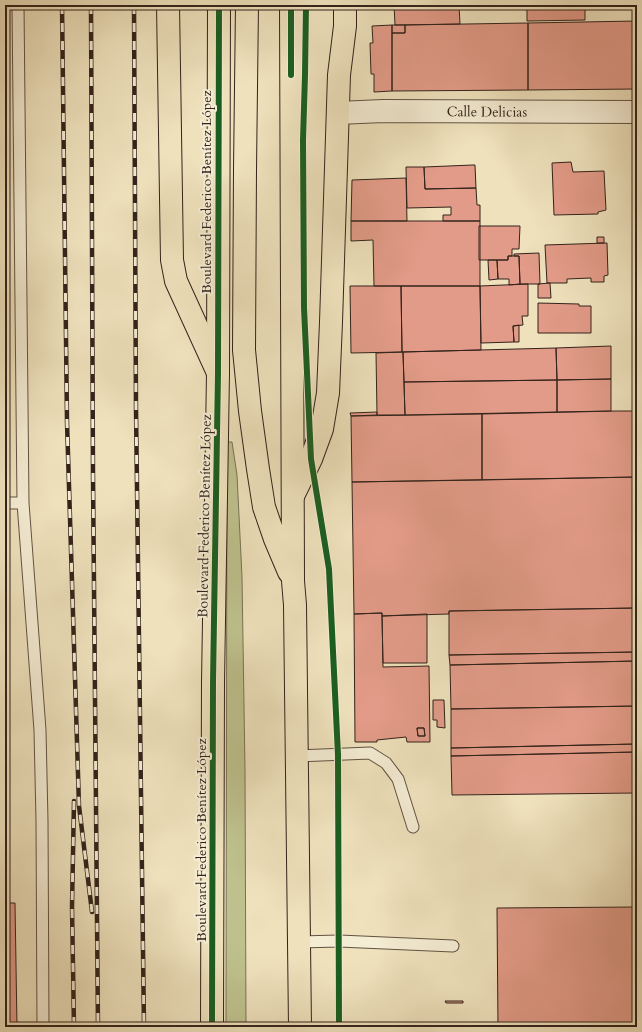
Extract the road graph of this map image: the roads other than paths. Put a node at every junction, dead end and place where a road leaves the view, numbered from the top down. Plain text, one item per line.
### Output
1 (18, 5) edge
2 (168, 5) edge
3 (219, 5) edge
4 (247, 5) edge
5 (291, 5) edge
6 (345, 5) edge
7 (637, 112) edge
8 (338, 113) junction
9 (218, 374) junction
10 (293, 496) junction
11 (5, 503) edge
12 (23, 503) junction
13 (293, 580) junction
14 (297, 756) junction
15 (413, 827) dead end
16 (299, 942) junction
17 (453, 946) dead end
18 (43, 1027) edge
19 (212, 1027) edge
20 (300, 1027) edge

1 - 12 lane
2 - 9 main road
3 - 9 main road, Boulevard Federico Benítez López
4 - 13 main road
5 - 10 main road
6 - 8 main road
7 - 8 street, Calle Delicias
8 - 10 main road
9 - 19 main road, Boulevard Federico Benítez López
10 - 13 main road
11 - 12 lane
12 - 18 lane
13 - 14 main road
14 - 15 lane
14 - 16 main road
16 - 17 lane
16 - 20 main road

